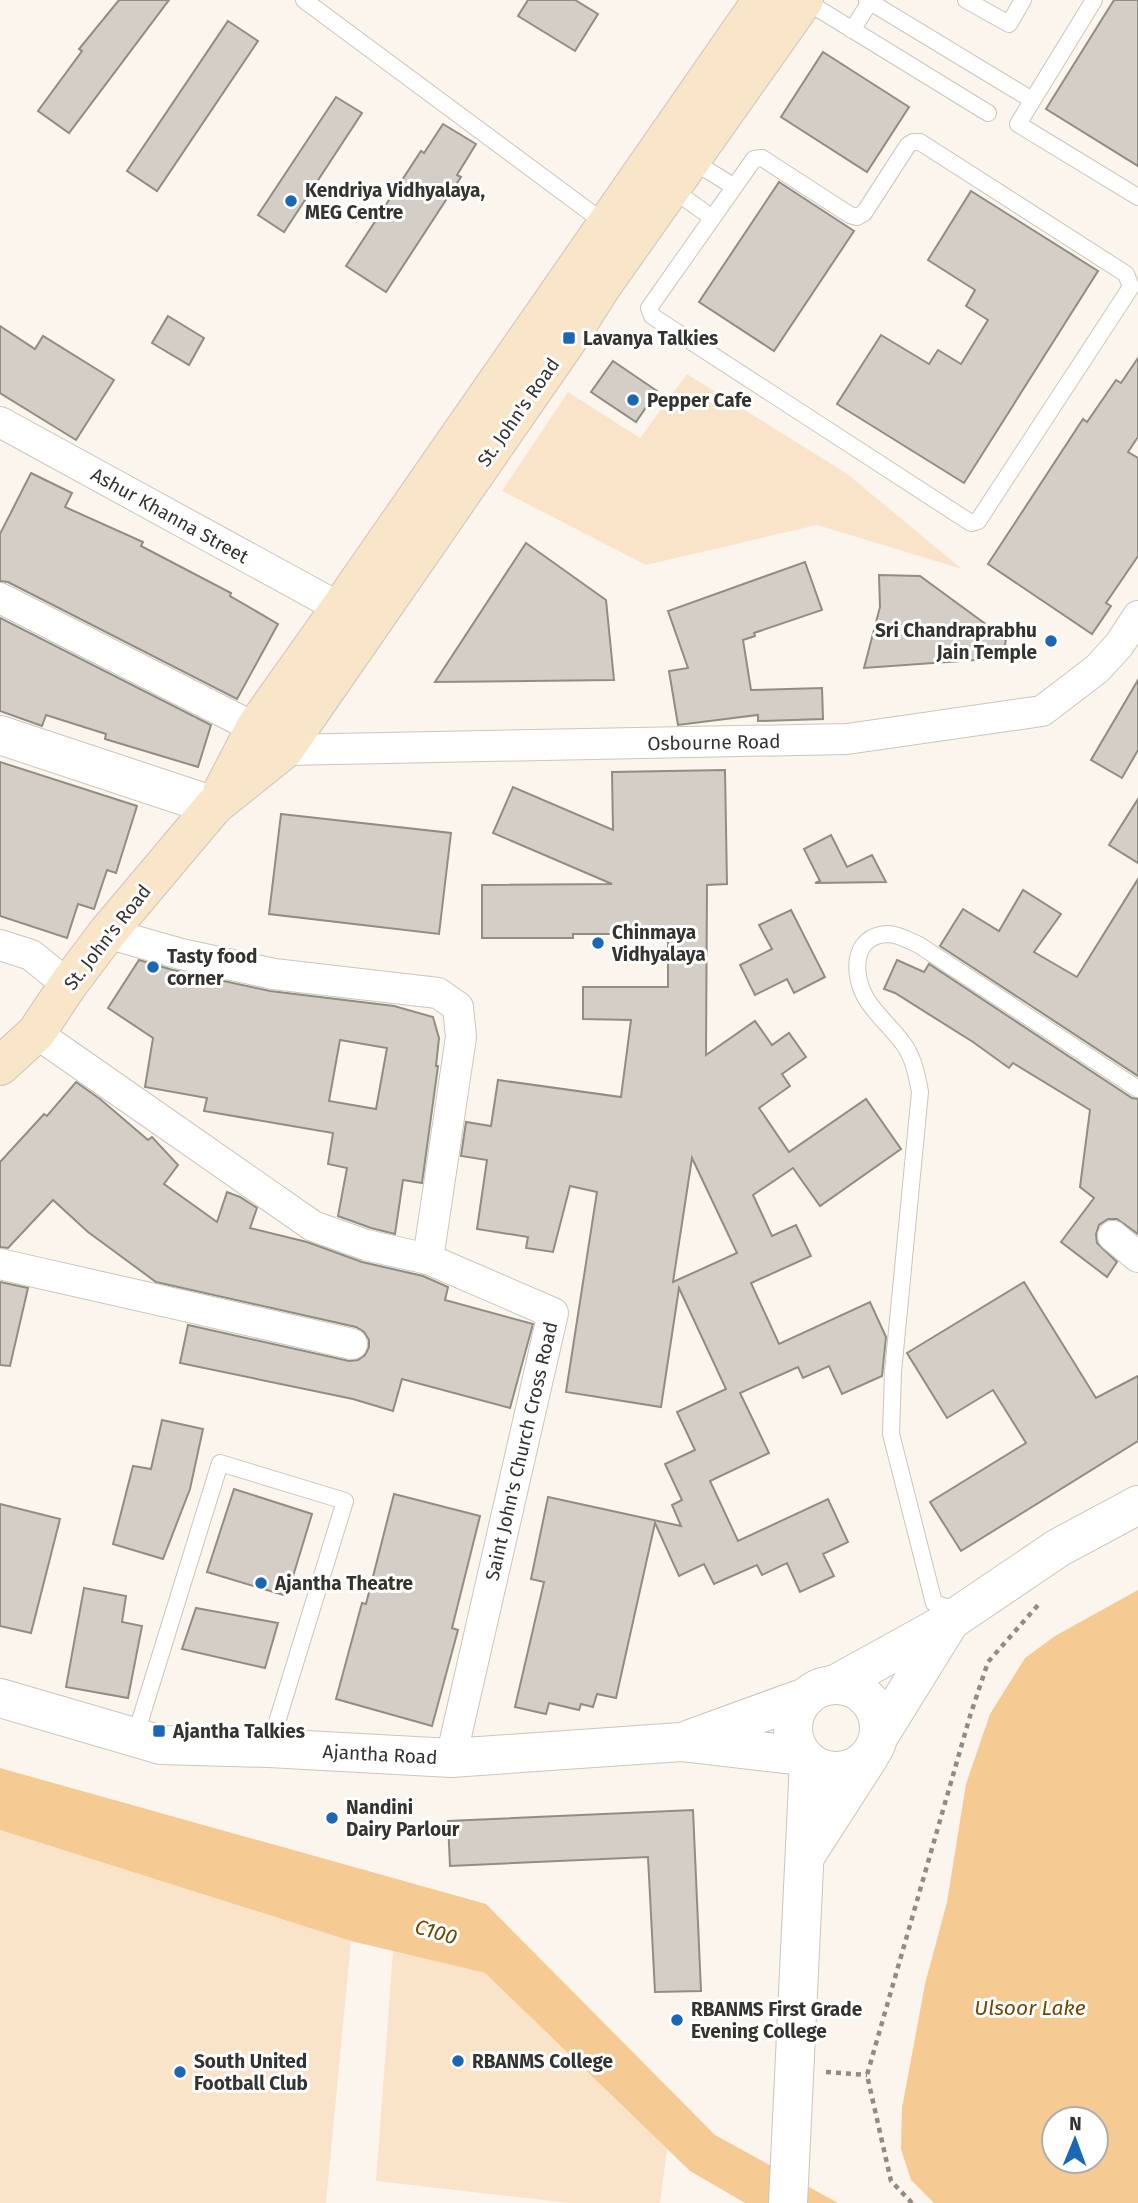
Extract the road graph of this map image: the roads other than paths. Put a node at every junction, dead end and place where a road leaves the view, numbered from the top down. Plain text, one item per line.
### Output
1 (304, 0) edge
2 (762, 0) edge
3 (804, 0) edge
4 (966, 0) edge
5 (1023, 0) edge
6 (1094, 0) edge
7 (868, 1) edge
8 (852, 30) junction
9 (1032, 100) junction
10 (988, 113) dead end
11 (682, 175) junction
12 (733, 186) junction
13 (1138, 197) edge
14 (711, 218) junction
15 (606, 224) junction
16 (0, 422) edge
17 (0, 598) edge
18 (340, 608) junction
19 (1138, 616) edge
20 (1128, 651) edge
21 (0, 735) edge
22 (263, 738) junction
23 (214, 806) junction
24 (107, 933) junction
25 (0, 945) edge
26 (68, 985) junction
27 (36, 1033) junction
28 (1, 1065) edge
29 (1138, 1089) edge
30 (1113, 1236) dead end
31 (1138, 1257) edge
32 (428, 1259) junction
33 (0, 1264) edge
34 (352, 1344) dead end
35 (1138, 1505) edge
36 (956, 1617) junction
37 (820, 1691) junction
38 (0, 1698) edge
39 (135, 1737) junction
40 (681, 1742) junction
41 (874, 1746) junction
42 (269, 1748) junction
43 (451, 1758) junction
44 (805, 1759) junction
45 (806, 1856) junction
46 (788, 2203) edge

1 - 15 lane
2 - 15 main road, St. John's Road
3 - 8 lane
3 - 11 main road, St. John's Road
4 - 5 lane
6 - 9 lane
7 - 8 lane
7 - 9 lane
8 - 10 lane
9 - 13 lane
11 - 12 lane
11 - 14 lane
11 - 22 main road, St. John's Road
12 - 14 lane
12 - 14 lane
15 - 18 main road, St. John's Road
16 - 18 street, Ashur Khanna Street
17 - 22 street
18 - 22 main road, St. John's Road
19 - 20 street, Osbourne Road
20 - 22 street, Osbourne Road
21 - 23 street
22 - 23 main road, St. John's Road
23 - 24 main road, St. John's Road
24 - 26 main road, St. John's Road
24 - 32 street
25 - 26 street
26 - 27 main road, St. John's Road
27 - 28 main road, St. John's Road
27 - 32 street, Saint John's Church Cross Road
29 - 36 lane
30 - 31 street
32 - 43 street, Saint John's Church Cross Road
33 - 34 street
35 - 36 street
36 - 37 street
36 - 41 street
37 - 40 street
37 - 41 street
37 - 44 street
38 - 39 street, Ajantha Road
39 - 42 street, Ajantha Road
39 - 42 lane
40 - 43 street, Ajantha Road
40 - 44 street
41 - 44 street
41 - 45 street
42 - 43 street, Ajantha Road
44 - 45 street
45 - 46 street

